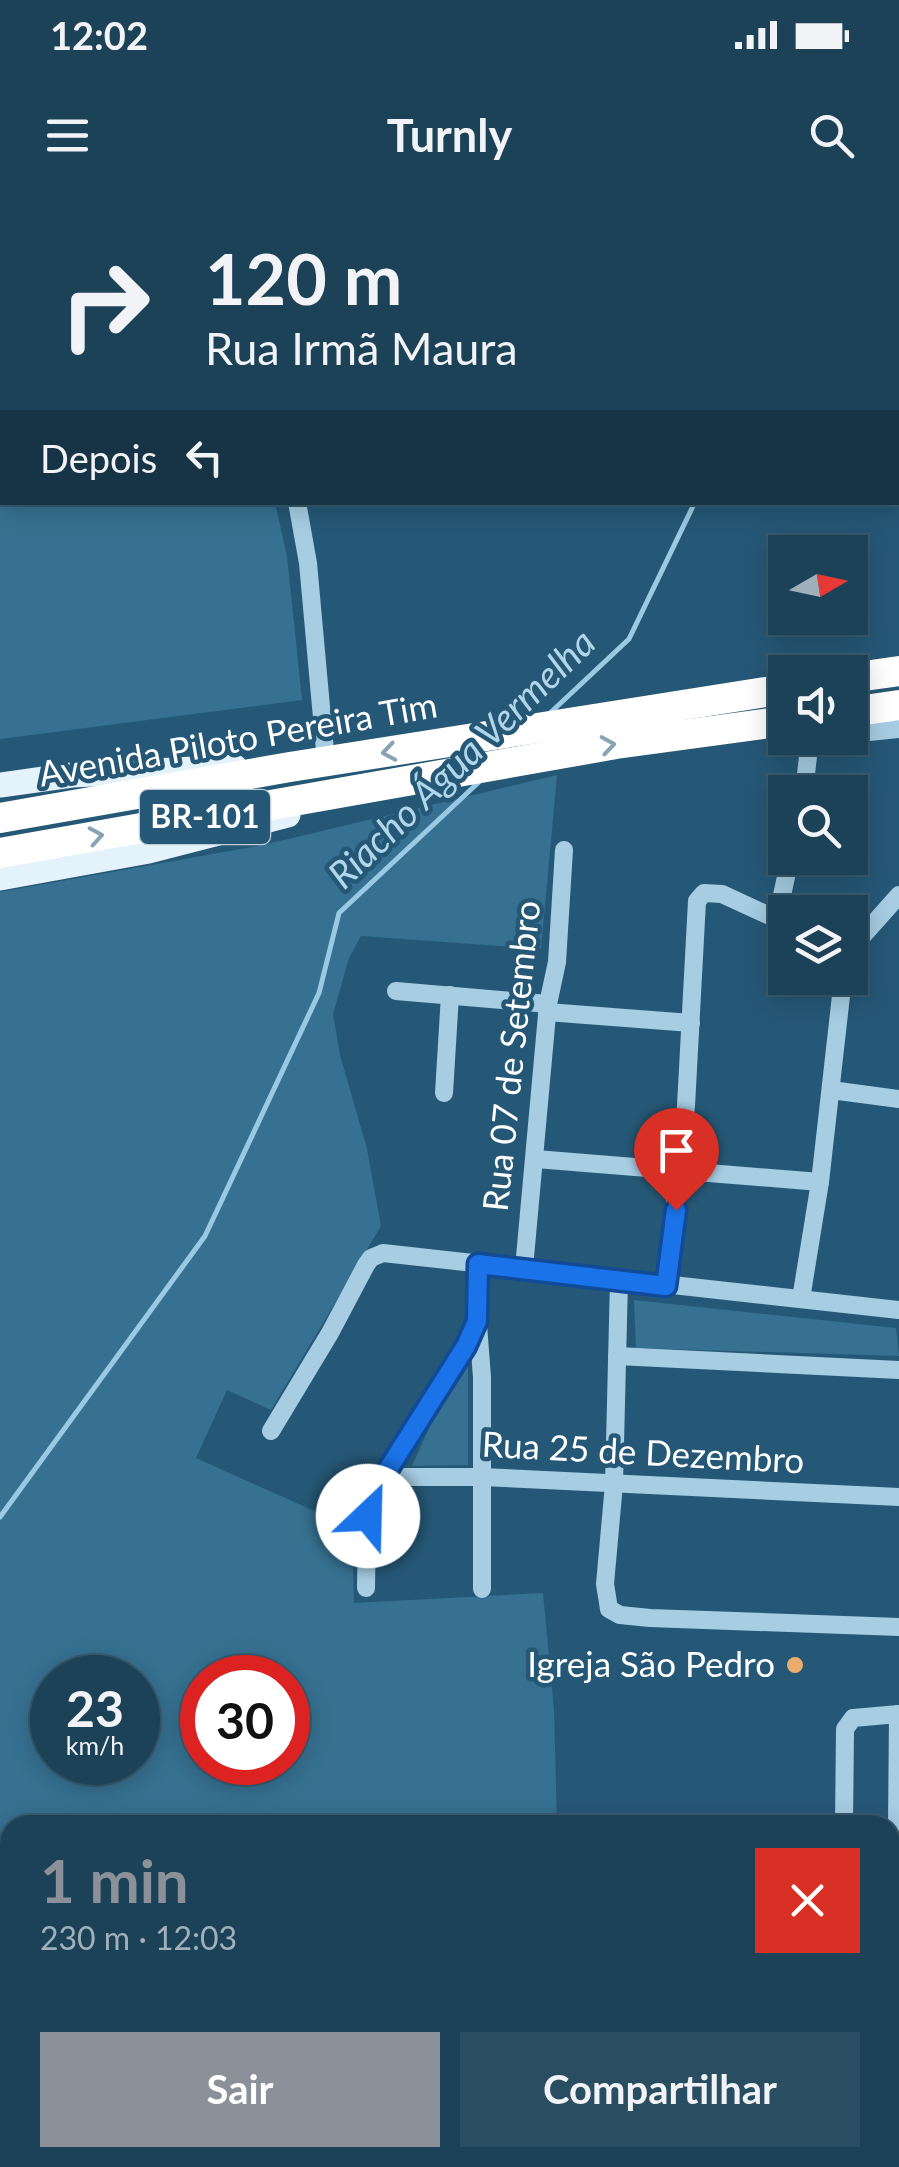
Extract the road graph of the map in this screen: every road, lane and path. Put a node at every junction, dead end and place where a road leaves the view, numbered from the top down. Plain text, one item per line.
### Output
1 (298, 505) edge
2 (899, 670) edge
3 (868, 675) edge
4 (768, 692) edge
5 (899, 705) edge
6 (868, 709) edge
7 (768, 724) edge
8 (899, 728) edge
9 (868, 732) edge
10 (326, 762) junction
11 (290, 767) junction
12 (411, 781) junction
13 (0, 785) edge
14 (0, 818) edge
15 (564, 850) dead end
16 (0, 853) edge
17 (0, 878) edge
18 (899, 895) edge
19 (768, 915) edge
20 (868, 930) edge
21 (396, 991) dead end
22 (841, 995) edge
23 (450, 996) junction
24 (548, 1008) junction
25 (691, 1023) junction
26 (831, 1090) junction
27 (444, 1093) dead end
28 (899, 1099) edge
29 (536, 1159) junction
30 (680, 1173) junction
31 (820, 1182) junction
32 (478, 1264) junction
33 (524, 1268) junction
34 (619, 1280) junction
35 (666, 1286) junction
36 (800, 1299) junction
37 (899, 1310) edge
38 (477, 1321) junction
39 (617, 1356) junction
40 (899, 1370) edge
41 (271, 1431) dead end
42 (383, 1477) junction
43 (482, 1477) junction
44 (614, 1484) junction
45 (899, 1498) edge
46 (366, 1588) dead end
47 (482, 1589) dead end
48 (899, 1627) edge
49 (899, 1714) edge
50 (844, 1815) edge
51 (894, 1815) edge

1 - 10 street
2 - 3 highway
4 -> 10 highway, Avenida Piloto Pereira Tim / BR-101
5 - 6 highway
12 -> 7 highway, Avenida Piloto Pereira Tim / BR-101
8 - 9 street
10 - 11 highway, Avenida Piloto Pereira Tim / BR-101
11 - 13 main road
11 - 14 highway, Avenida Piloto Pereira Tim / BR-101
16 -> 12 highway, Avenida Piloto Pereira Tim / BR-101
12 - 17 main road
15 - 24 street, Rua 07 de Setembro
18 - 20 street
19 - 25 street
21 - 23 street
22 - 26 street
23 - 24 street
23 - 27 street
24 - 25 street
24 - 29 street, Rua 07 de Setembro
25 - 30 street
26 - 28 street
26 - 31 street
29 - 30 street
29 - 33 street, Rua 07 de Setembro
30 - 31 street
30 - 35 street
31 - 36 street
32 - 33 street
32 - 38 street
32 - 41 street
33 - 34 street
34 - 35 street
34 - 39 street
35 - 36 street
36 - 37 street
38 - 42 street
38 - 43 street
39 - 40 street
39 - 44 street
42 - 43 street, Rua 25 de Dezembro
42 - 46 street
43 - 44 street, Rua 25 de Dezembro
43 - 47 street
44 - 45 street, Rua 25 de Dezembro
44 - 48 street
49 - 50 street
49 - 51 street

